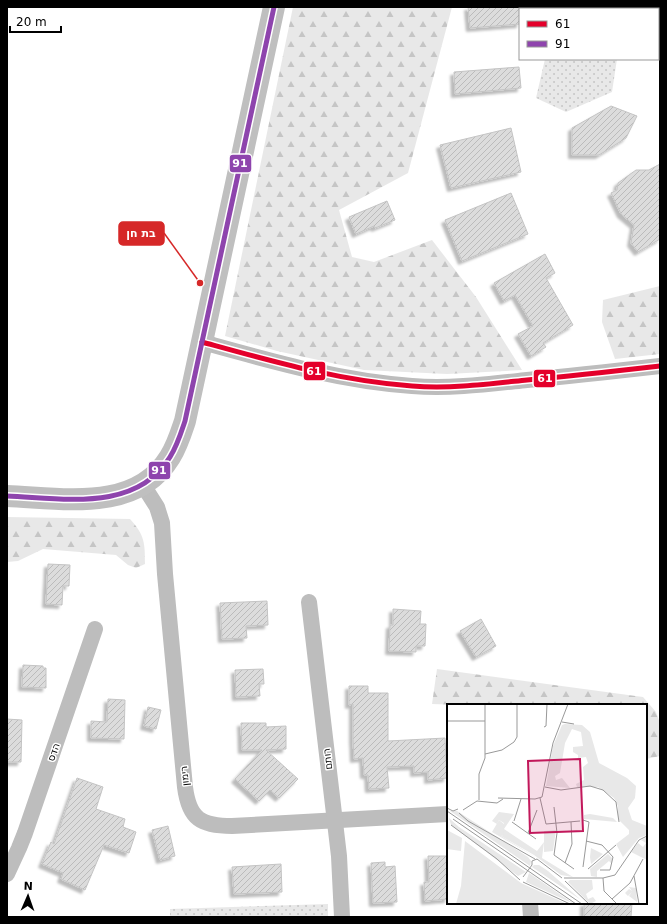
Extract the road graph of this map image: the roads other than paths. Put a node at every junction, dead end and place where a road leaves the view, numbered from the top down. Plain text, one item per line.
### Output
1 (274, 7) edge
2 (202, 342) junction
3 (660, 366) edge
4 (143, 484) junction
5 (7, 496) edge
6 (309, 602) dead end
7 (95, 629) dead end
8 (447, 814) edge
9 (334, 820) junction
10 (7, 874) edge
11 (530, 904) edge
12 (342, 917) edge
13 (530, 917) edge

1 - 2 main road
2 - 3 street
2 - 4 main road
4 - 5 main road
4 - 9 street, רימון
6 - 9 street, רותם
7 - 10 street, הדס
8 - 9 street, רימון
9 - 12 street, רותם
11 - 13 street

